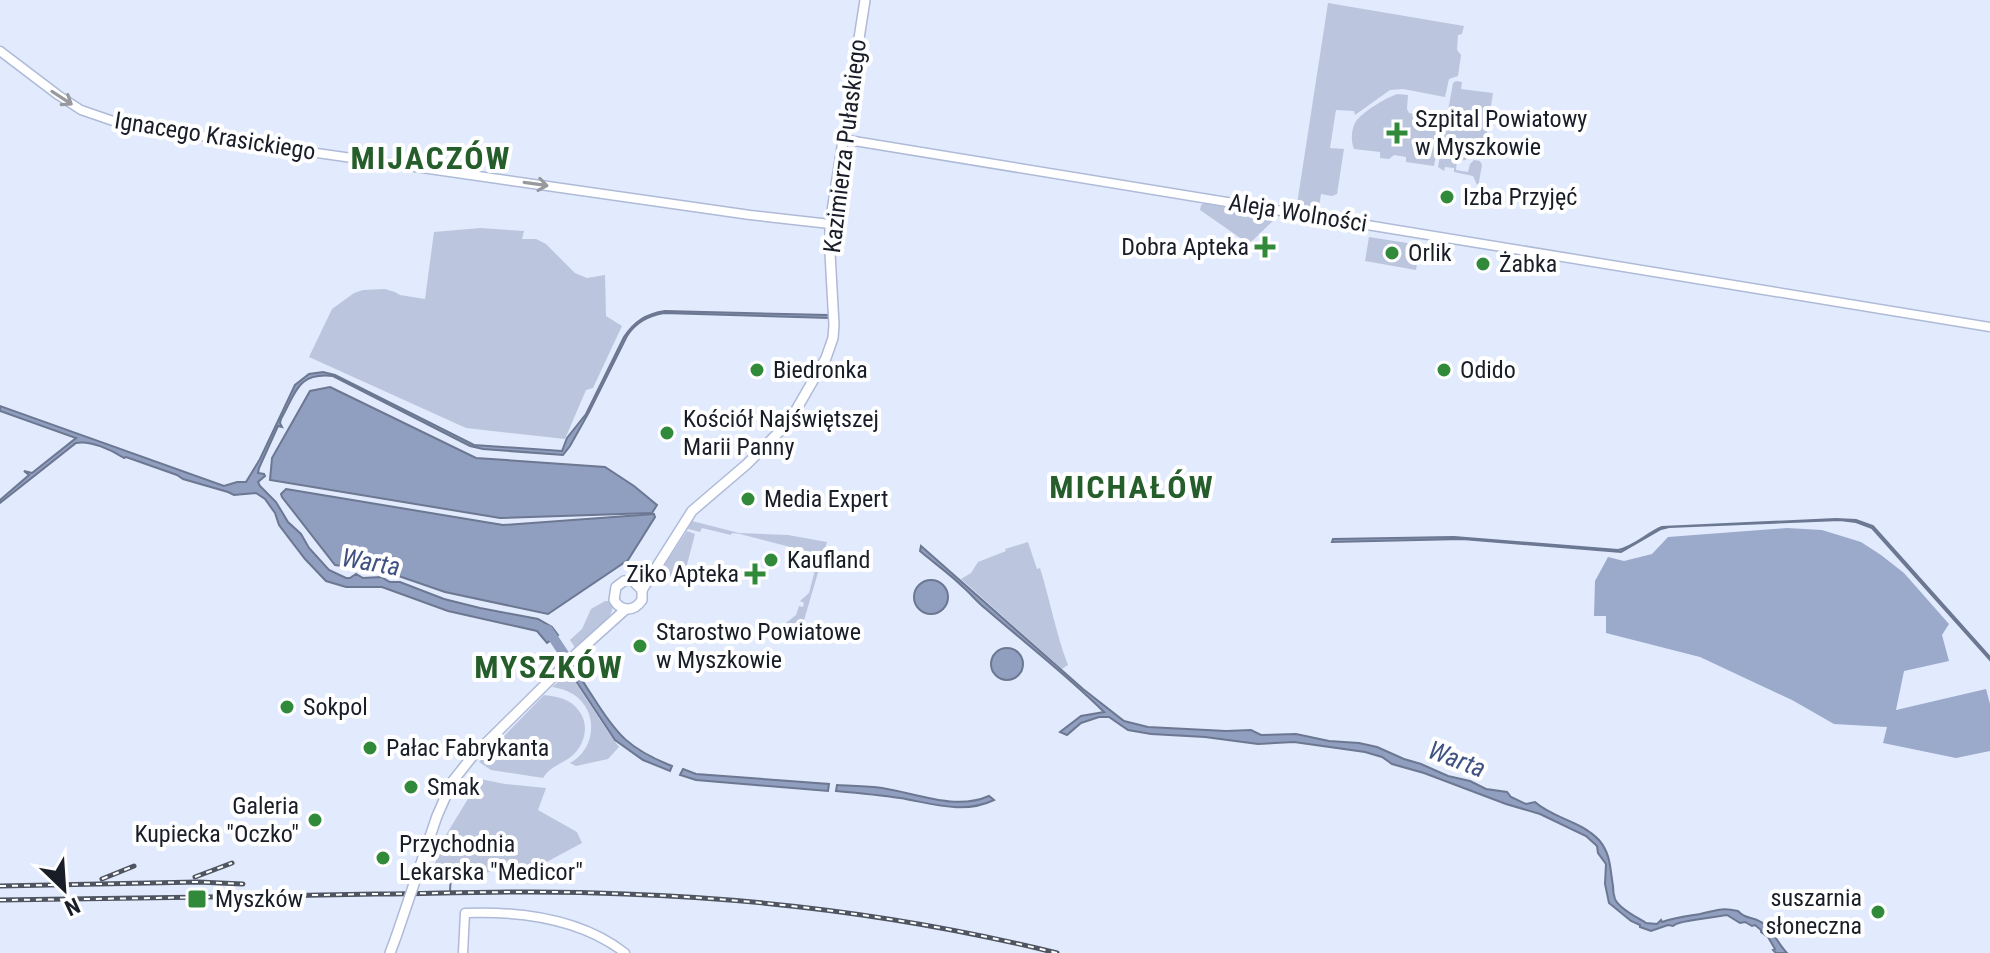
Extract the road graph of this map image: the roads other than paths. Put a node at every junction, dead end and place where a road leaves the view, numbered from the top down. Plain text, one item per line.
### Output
1 (865, 0) edge
2 (0, 51) edge
3 (842, 139) junction
4 (830, 224) junction
5 (1990, 327) edge
6 (658, 565) junction
7 (634, 582) junction
8 (642, 590) junction
9 (621, 607) junction
10 (390, 953) edge
11 (463, 953) edge
12 (625, 953) edge

1 - 3 main road, Kazimierza Pułaskiego
2 -> 4 street, Ignacego Krasickiego
3 - 4 main road, Kazimierza Pułaskiego
3 - 5 street, Aleja Wolności
4 - 6 main road, Kazimierza Pułaskiego
6 - 7 main road, Kazimierza Pułaskiego
6 - 8 main road, Kazimierza Pułaskiego
7 - 8 main road
7 - 9 main road
8 - 9 main road
9 - 10 main road, bridge
11 - 12 street

